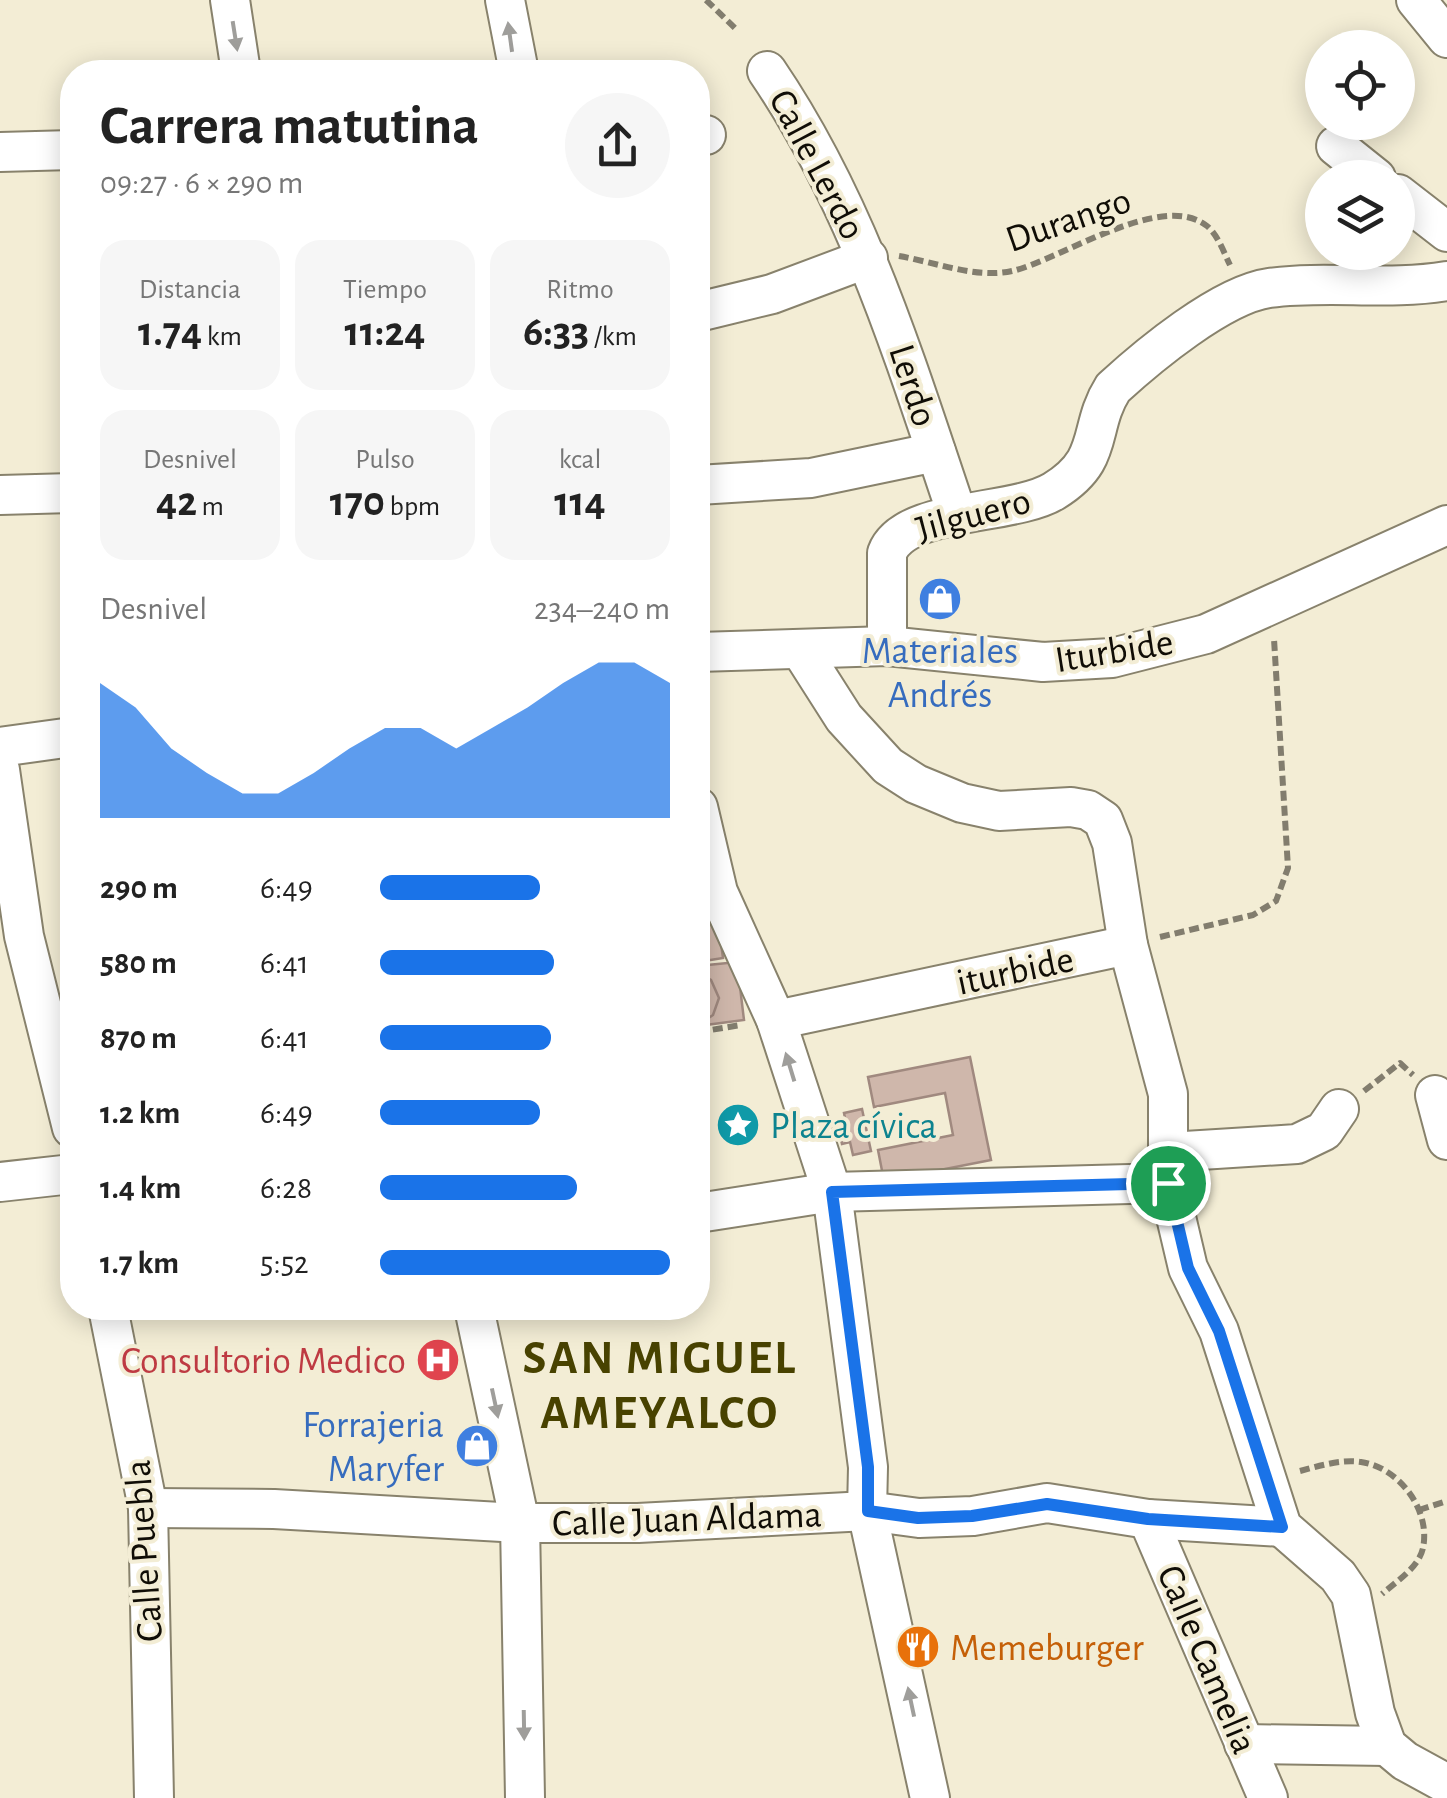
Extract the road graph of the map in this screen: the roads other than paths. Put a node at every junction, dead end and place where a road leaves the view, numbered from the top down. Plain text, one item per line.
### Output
1 (230, 0) edge
2 (505, 0) edge
3 (1416, 0) edge
4 (1447, 38) edge
5 (239, 60) edge
6 (517, 60) edge
7 (766, 71) dead end
8 (1336, 146) dead end
9 (60, 150) edge
10 (0, 152) edge
11 (1354, 160) edge
12 (1415, 207) edge
13 (1447, 232) edge
14 (868, 258) junction
15 (1447, 281) edge
16 (710, 309) edge
17 (936, 452) junction
18 (710, 484) edge
19 (60, 493) edge
20 (0, 495) edge
21 (958, 514) junction
22 (1447, 525) edge
23 (887, 646) junction
24 (800, 648) junction
25 (710, 652) edge
26 (60, 740) edge
27 (0, 747) edge
28 (0, 770) edge
29 (710, 897) edge
30 (1128, 945) junction
31 (776, 1020) junction
32 (60, 1080) edge
33 (1435, 1095) road end
34 (1339, 1109) road end
35 (1447, 1140) edge
36 (1168, 1167) junction
37 (60, 1175) edge
38 (0, 1182) edge
39 (832, 1192) junction
40 (710, 1211) edge
41 (110, 1320) edge
42 (477, 1320) edge
43 (148, 1508) junction
44 (868, 1511) junction
45 (1148, 1519) junction
46 (520, 1523) junction
47 (1282, 1527) junction
48 (1244, 1744) junction
49 (1387, 1746) junction
50 (1447, 1784) edge
51 (154, 1798) edge
52 (525, 1798) edge
53 (930, 1798) edge
54 (1268, 1798) edge

1 -> 5 street
6 -> 2 street
3 - 4 street
7 - 14 street, Calle Lerdo
8 - 11 street
9 - 10 street
12 - 13 street
14 - 16 street
14 - 17 street, Lerdo
15 - 21 street, Jilguero
17 - 18 street
17 - 21 street, Lerdo
19 - 20 street
21 - 23 street, Jilguero
22 - 23 street, Iturbide
23 - 24 street, Iturbide
24 - 25 street, Iturbide
24 - 30 street
26 - 27 street
28 - 32 street
29 - 31 street
30 - 31 street, iturbide
30 - 36 street
39 -> 31 street
33 - 35 street
34 - 36 street
36 - 39 street
36 - 47 street
37 - 38 street
39 - 40 street
39 - 44 street
41 - 43 street, Calle Puebla
42 -> 46 street
43 - 46 street, Calle Juan Aldama
43 - 51 street, Calle Puebla
44 - 45 street, Calle Juan Aldama
44 - 46 street, Calle Juan Aldama
53 -> 44 street
45 - 47 street, Calle Juan Aldama
45 - 48 street, Calle Camelia
46 -> 52 street
47 - 49 street
48 - 49 street
48 - 54 street, Calle Camelia
49 - 50 street

